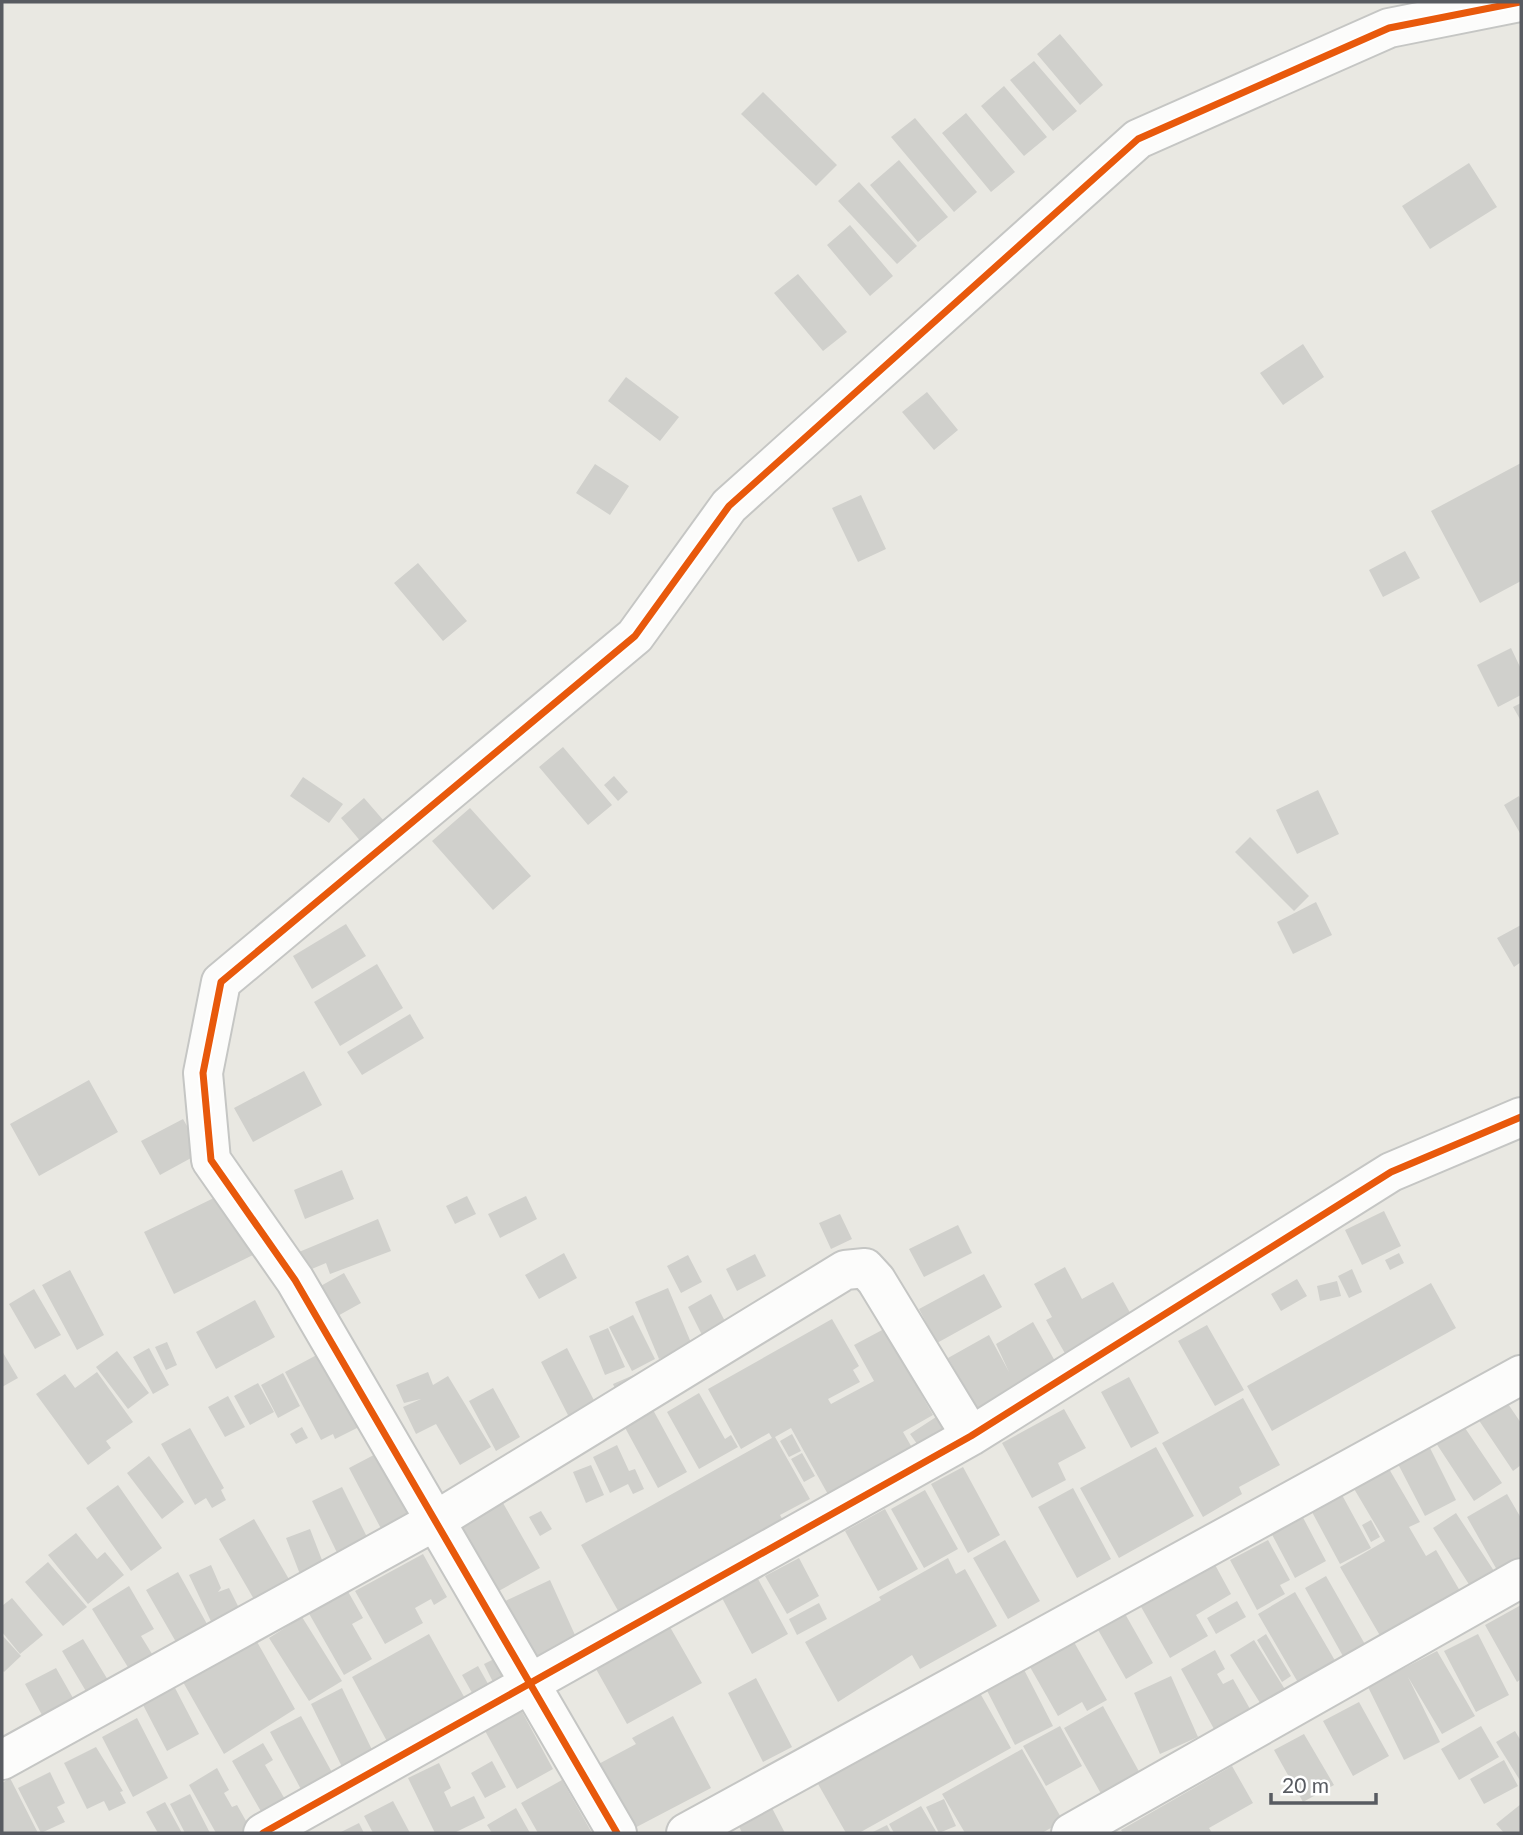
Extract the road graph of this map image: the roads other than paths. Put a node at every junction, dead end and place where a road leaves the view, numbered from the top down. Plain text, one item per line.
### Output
1 (1520, 2) edge
2 (1521, 1118) edge
3 (1521, 1375) edge
4 (971, 1436) junction
5 (435, 1521) junction
6 (1521, 1578) edge
7 (531, 1685) junction
8 (2, 1760) edge
9 (263, 1833) edge
10 (617, 1833) edge
11 (685, 1833) edge
12 (1071, 1833) edge

1 - 5 street
2 - 4 street
3 - 11 street
4 - 5 street
4 - 7 street
5 - 7 street
5 - 8 street
6 - 12 street
7 - 9 street
7 - 10 street

